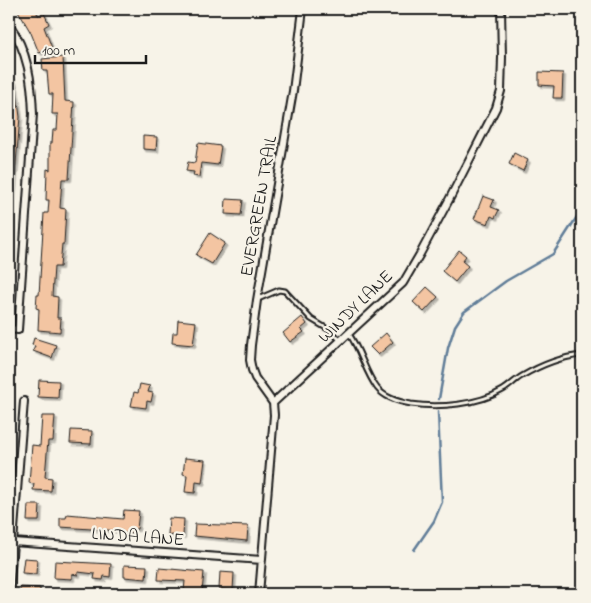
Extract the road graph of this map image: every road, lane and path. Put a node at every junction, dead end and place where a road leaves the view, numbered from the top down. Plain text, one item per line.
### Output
1 (303, 9) edge
2 (501, 9) edge
3 (9, 24) edge
4 (257, 300) junction
5 (9, 330) edge
6 (348, 334) junction
7 (340, 340) junction
8 (582, 355) edge
9 (24, 401) dead end
10 (273, 403) junction
11 (13, 542) junction
12 (262, 560) junction
13 (9, 594) edge
14 (259, 594) edge

1 - 4 street, EVERGREEN TRAIL
2 - 6 street, WINDY LANE
3 - 5 street
4 - 7 lane
4 - 10 street, EVERGREEN TRAIL
6 - 7 street, WINDY LANE
6 - 8 lane
7 - 10 street, WINDY LANE
9 - 11 street
10 - 12 street
11 - 12 street, LINDA LANE
11 - 13 street
12 - 14 street

